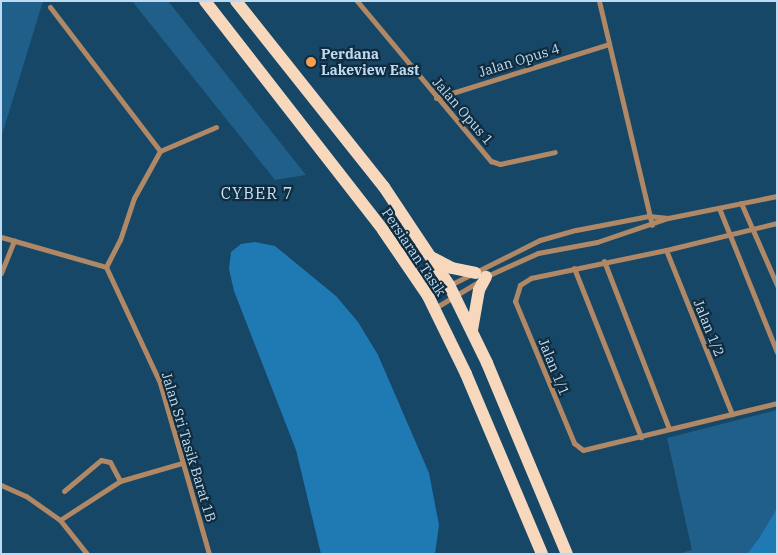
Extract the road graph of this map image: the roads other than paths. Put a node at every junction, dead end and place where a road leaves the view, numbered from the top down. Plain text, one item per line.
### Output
1 (205, 1) edge
2 (236, 1) edge
3 (356, 1) edge
4 (599, 1) edge
5 (50, 7) dead end
6 (609, 44) junction
7 (436, 98) junction
8 (216, 127) dead end
9 (160, 151) junction
10 (556, 152) dead end
11 (777, 196) edge
12 (741, 203) junction
13 (719, 208) junction
14 (649, 216) junction
15 (668, 218) junction
16 (616, 222) junction
17 (777, 223) edge
18 (652, 225) junction
19 (753, 230) junction
20 (729, 235) junction
21 (619, 236) junction
22 (1, 237) edge
23 (14, 241) junction
24 (517, 250) junction
25 (666, 250) junction
26 (431, 256) junction
27 (521, 259) junction
28 (604, 261) junction
29 (106, 267) junction
30 (574, 268) junction
31 (1, 273) edge
32 (480, 275) junction
33 (777, 285) edge
34 (451, 291) junction
35 (428, 296) junction
36 (435, 308) junction
37 (472, 330) junction
38 (777, 352) edge
39 (777, 404) edge
40 (732, 414) junction
41 (669, 428) junction
42 (641, 437) junction
43 (182, 463) junction
44 (120, 481) junction
45 (1, 485) edge
46 (64, 491) dead end
47 (60, 520) junction
48 (87, 554) edge
49 (209, 554) edge
50 (542, 554) edge
51 (567, 554) edge

1 - 35 main road, Persiaran Tasik
2 - 26 main road, Persiaran Tasik
3 - 7 street, Jalan Opus 1
4 - 6 street
5 - 9 street
6 - 7 street, Jalan Opus 4
6 - 14 street
7 - 10 street, Jalan Opus 1
8 - 9 street
9 - 29 street
11 - 12 street
12 - 13 street
12 - 19 street
13 - 15 street
13 - 20 street
14 - 15 street
14 - 16 street
14 - 18 street
15 - 18 street
16 - 21 street
16 - 24 street
17 - 19 street
18 - 21 street
19 - 20 street
19 - 33 street
20 - 25 street
20 - 38 street
21 - 27 street
22 - 23 street
23 - 29 street
23 - 31 street
24 - 27 street
24 - 32 street
25 - 28 street
25 - 40 street, Jalan 1/2
26 - 32 main road
26 - 34 main road, Persiaran Tasik
27 - 32 street
28 - 30 street
28 - 41 street
29 - 43 street, Jalan Sri Tasik Barat 1B
30 - 42 street
30 - 42 street, Jalan 1/1
32 - 34 street
32 - 34 street
32 - 37 main road
34 - 35 street
34 - 36 street
34 - 37 main road, Persiaran Tasik
35 - 36 main road, Persiaran Tasik
36 - 50 main road, Persiaran Tasik
37 - 51 main road, Persiaran Tasik
39 - 40 street
40 - 41 street
41 - 42 street
43 - 44 street
43 - 49 street, Jalan Sri Tasik Barat 1B
44 - 46 street
44 - 47 street
45 - 47 street
47 - 48 street

